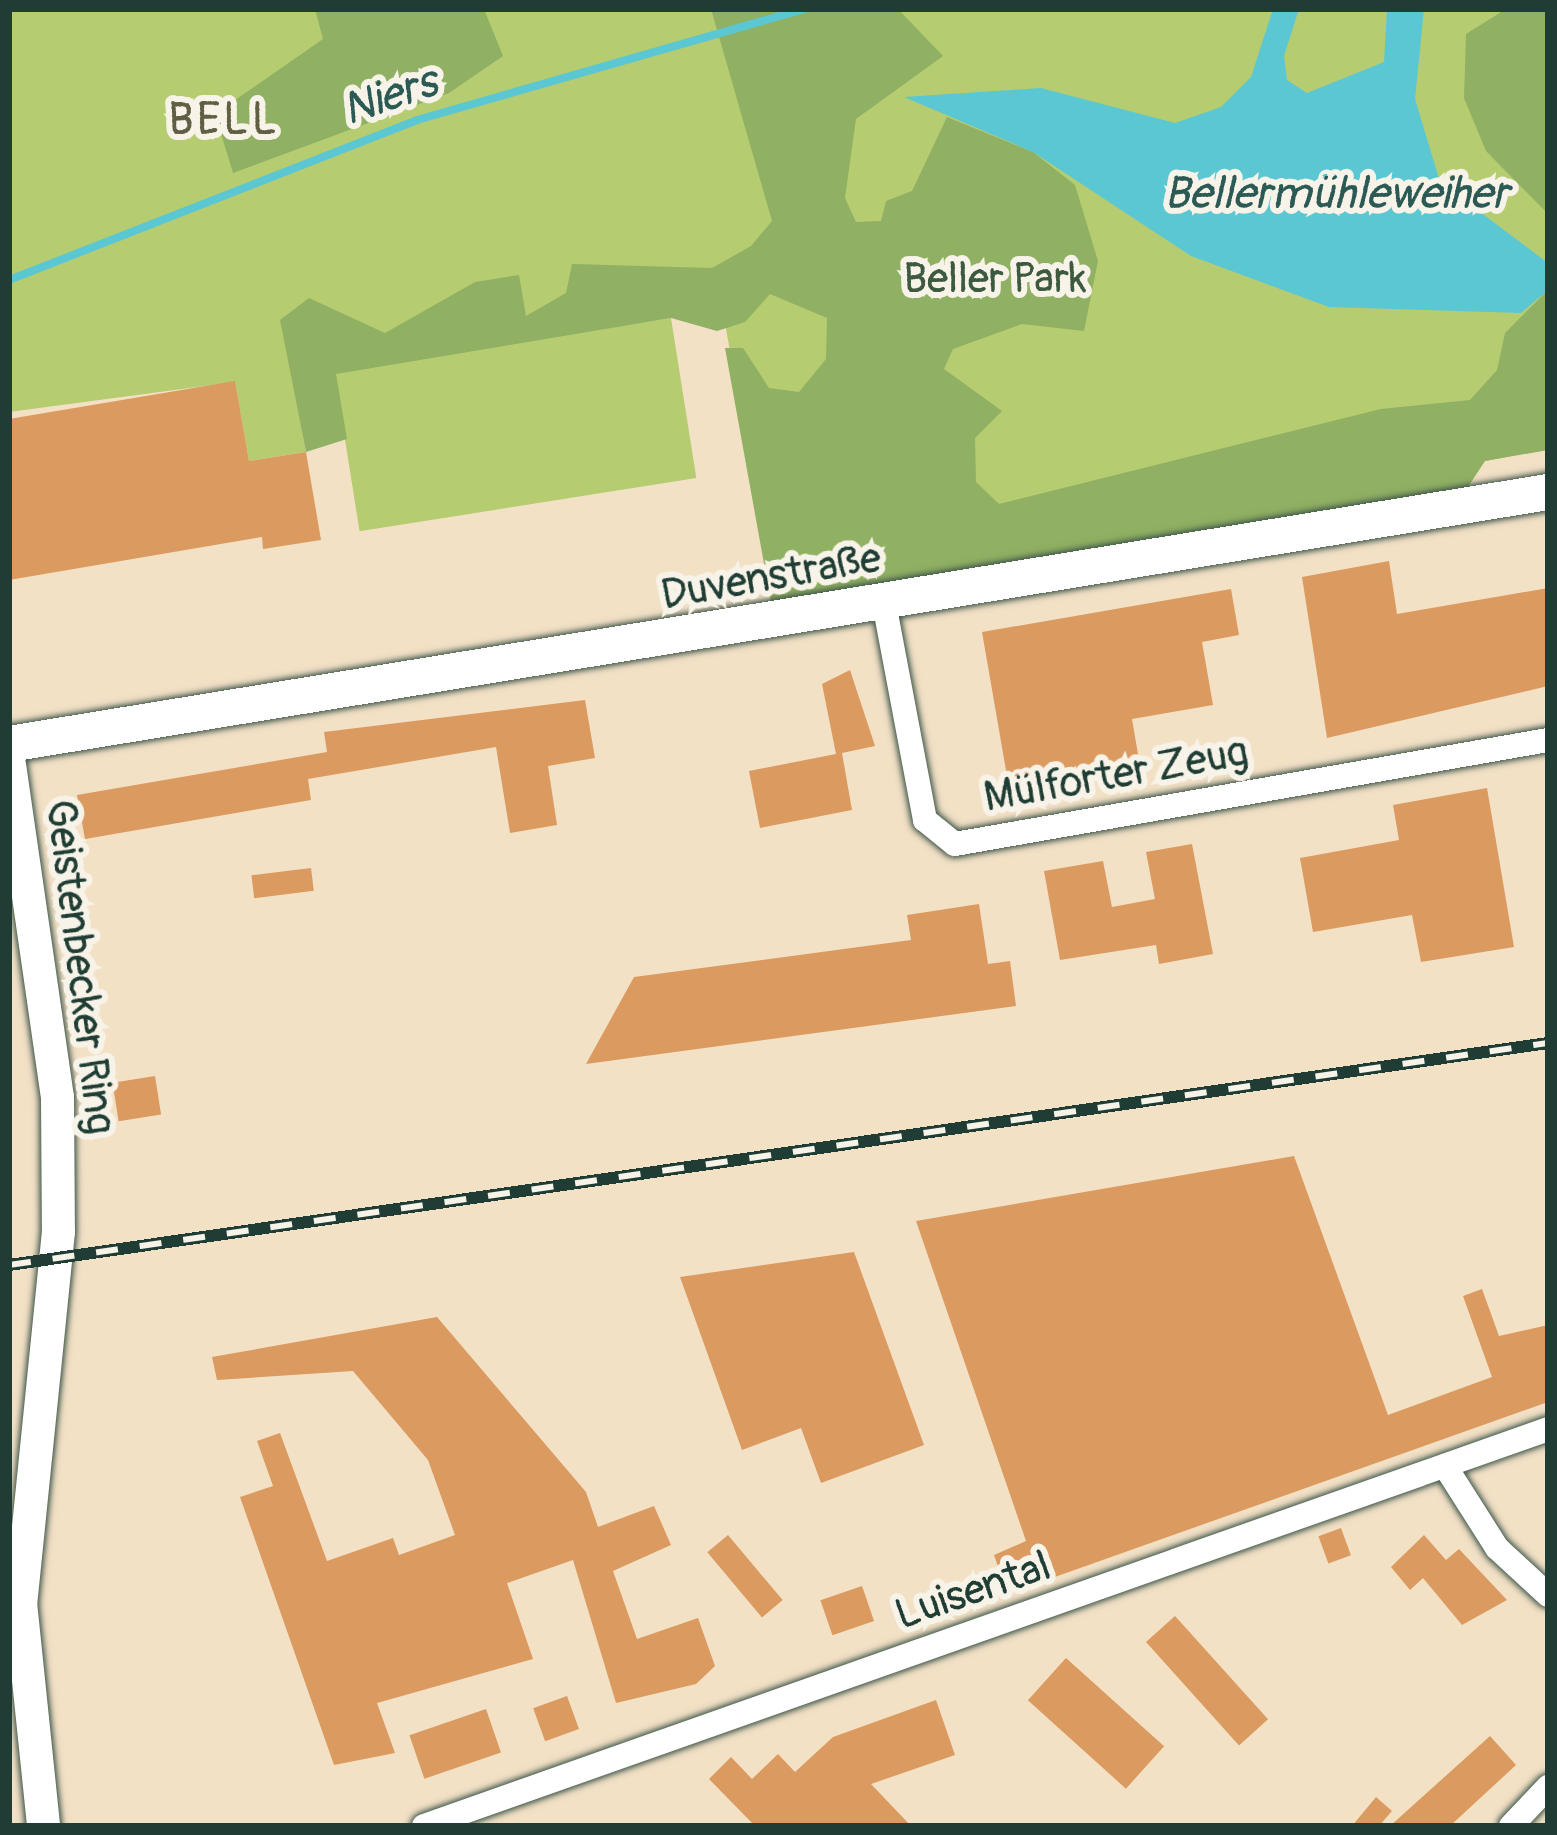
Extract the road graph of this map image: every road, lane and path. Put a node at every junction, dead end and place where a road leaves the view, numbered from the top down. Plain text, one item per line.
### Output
1 (1548, 492) edge
2 (884, 603) junction
3 (1548, 740) edge
4 (9, 744) edge
5 (9, 764) edge
6 (1548, 1429) edge
7 (1445, 1466) junction
8 (1548, 1595) edge
9 (1548, 1787) edge
10 (43, 1826) edge
11 (424, 1826) edge
12 (1511, 1826) edge

1 - 2 main road, Duvenstraße
2 - 3 street, Mülforter Zeug
2 - 4 main road, Duvenstraße
5 - 10 main road, Geistenbecker Ring
6 - 7 street, Luisental
7 - 8 street
7 - 11 street, Luisental
9 - 12 street

